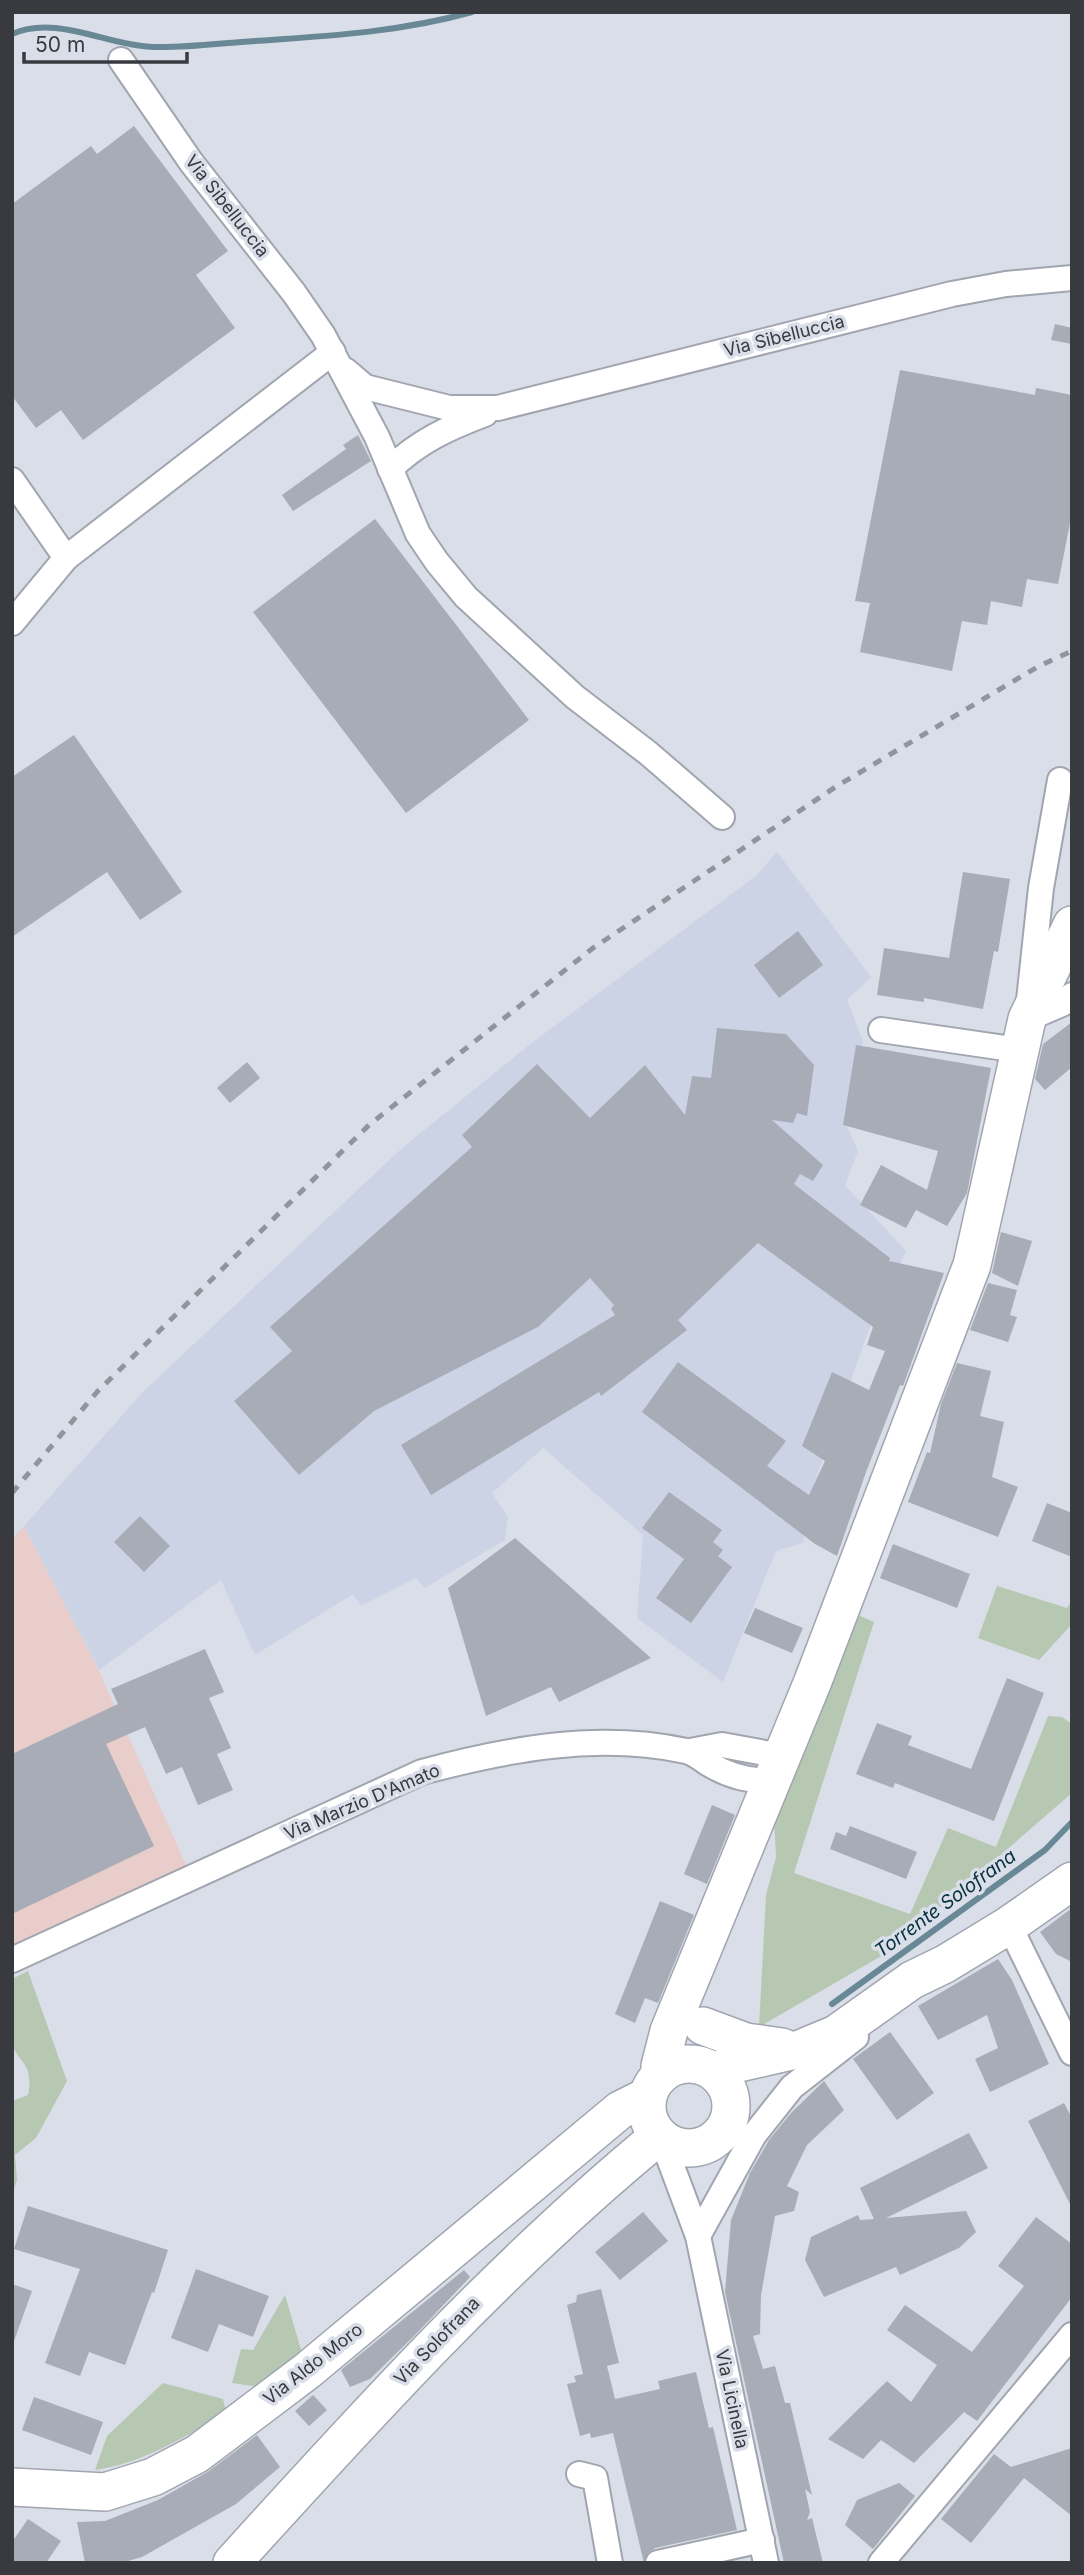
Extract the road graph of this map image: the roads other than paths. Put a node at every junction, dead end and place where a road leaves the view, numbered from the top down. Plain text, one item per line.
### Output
1 (121, 60) dead end
2 (1072, 278) edge
3 (337, 360) junction
4 (498, 408) junction
5 (390, 469) junction
6 (12, 480) edge
7 (66, 558) junction
8 (12, 624) edge
9 (1060, 780) dead end
10 (722, 817) dead end
11 (1067, 945) edge
12 (1072, 995) edge
13 (881, 1030) dead end
14 (1023, 1035) junction
15 (776, 1768) junction
16 (1072, 1881) edge
17 (1009, 1925) junction
18 (12, 1960) edge
19 (945, 1964) junction
20 (690, 1980) junction
21 (703, 2026) junction
22 (800, 2049) junction
23 (1072, 2053) edge
24 (712, 2071) junction
25 (658, 2115) junction
26 (698, 2236) junction
27 (1072, 2335) edge
28 (579, 2474) dead end
29 (12, 2487) edge
30 (764, 2551) edge
31 (232, 2563) edge
32 (610, 2563) edge
33 (658, 2563) edge
34 (881, 2563) edge

1 - 3 street, Via Sibelluccia
2 - 4 street, Via Sibelluccia
3 - 4 street, Via Sibelluccia
3 - 5 street, Via Sibelluccia
3 - 7 street
4 - 5 street, Via Sibelluccia
5 - 10 street, Via Sibelluccia
6 - 7 street
7 - 8 street
9 - 14 street
11 - 14 main road
12 - 14 street
13 - 14 street
14 - 15 main road
15 - 18 street, Via Marzio D'Amato
15 - 20 main road
16 - 17 main road
17 - 19 main road
17 - 23 street
19 - 22 main road
19 - 26 street
20 - 21 main road
20 - 25 main road
21 - 22 main road
21 - 24 main road
22 - 24 main road
24 - 25 main road
24 - 25 main road
25 - 26 street, Via Licinella
25 - 29 main road, Via Aldo Moro
25 - 31 main road, Via Solofrana
26 - 30 street, Via Licinella
27 - 34 street
28 - 32 street
30 - 33 street

